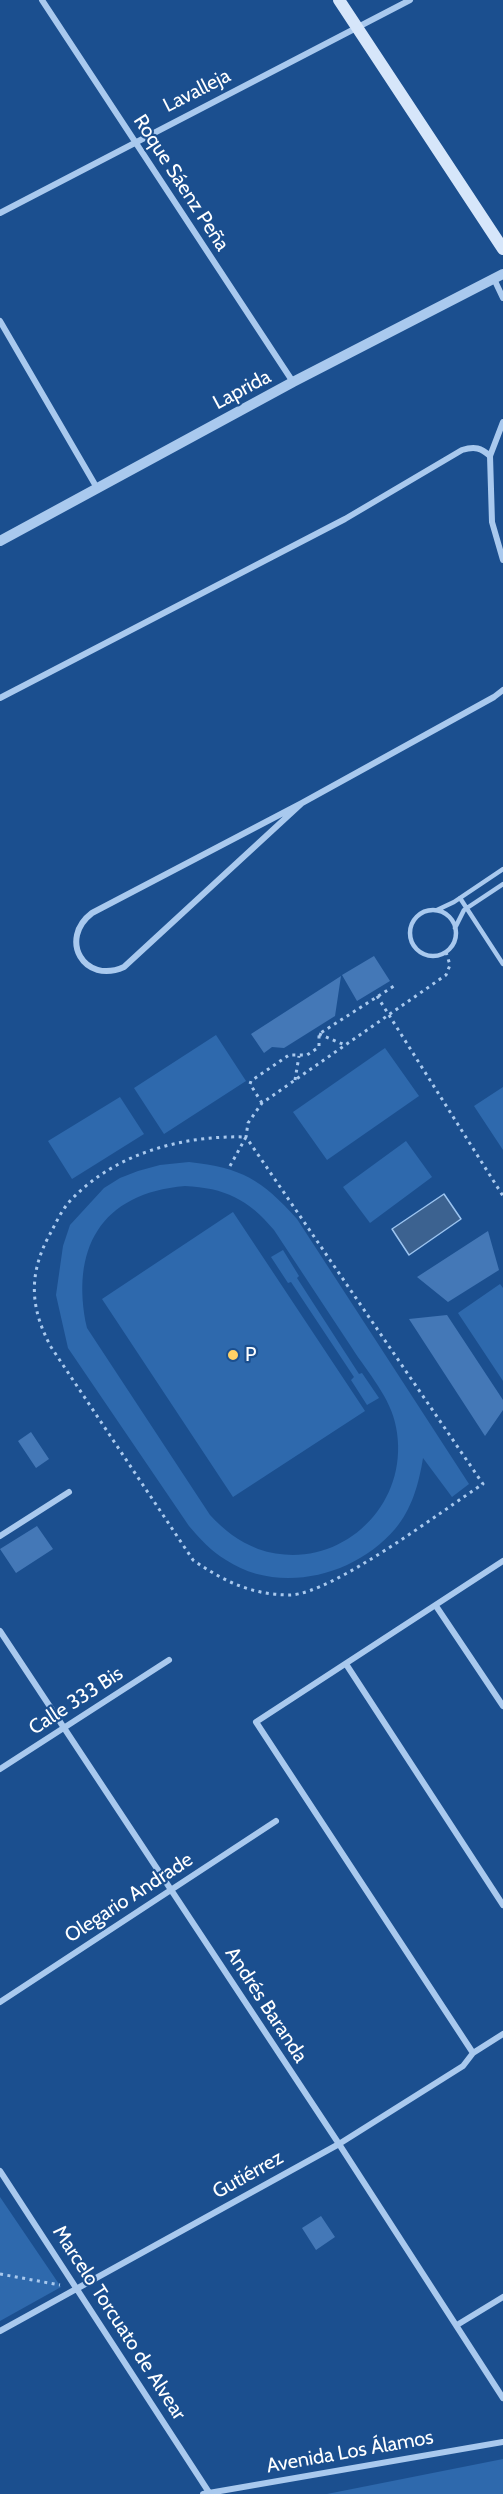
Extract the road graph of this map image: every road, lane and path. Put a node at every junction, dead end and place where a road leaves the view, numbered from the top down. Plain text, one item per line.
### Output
1 (42, 0) edge
2 (339, 0) edge
3 (410, 0) edge
4 (357, 28) junction
5 (134, 142) junction
6 (0, 213) edge
7 (503, 249) edge
8 (498, 276) edge
9 (503, 298) edge
10 (0, 321) edge
11 (293, 382) junction
12 (503, 422) edge
13 (490, 456) junction
14 (97, 488) junction
15 (0, 541) edge
16 (503, 560) edge
17 (503, 690) edge
18 (0, 698) edge
19 (302, 803) junction
20 (503, 869) edge
21 (503, 884) edge
22 (460, 898) junction
23 (467, 909) junction
24 (435, 910) junction
25 (455, 928) junction
26 (446, 952) junction
27 (503, 964) edge
28 (394, 986) dead end
29 (377, 996) junction
30 (389, 1014) junction
31 (319, 1034) junction
32 (345, 1045) junction
33 (299, 1056) junction
34 (295, 1080) junction
35 (262, 1103) junction
36 (246, 1137) junction
37 (230, 1166) dead end
38 (503, 1196) edge
39 (69, 1492) dead end
40 (0, 1536) edge
41 (503, 1561) edge
42 (436, 1606) junction
43 (0, 1630) edge
44 (169, 1660) dead end
45 (346, 1664) junction
46 (503, 1706) edge
47 (64, 1728) junction
48 (0, 1769) edge
49 (276, 1821) dead end
50 (171, 1890) junction
51 (503, 1905) edge
52 (0, 2002) edge
53 (503, 2034) edge
54 (473, 2053) junction
55 (339, 2144) junction
56 (0, 2171) edge
57 (0, 2274) edge
58 (77, 2288) junction
59 (503, 2297) edge
60 (457, 2325) junction
61 (0, 2331) edge
62 (503, 2398) edge
63 (503, 2442) edge
64 (207, 2494) edge

1 - 5 street, Roque Sáenz Peña
2 - 4 main road
3 - 4 street, Lavalleja
4 - 5 street, Lavalleja
4 - 7 main road
5 - 6 street, Lavalleja
5 - 11 street, Roque Sáenz Peña
8 - 9 street
8 - 11 street, Laprida
10 - 14 street
11 - 14 street, Laprida
12 - 13 street
13 - 16 street
13 - 18 street
14 - 15 street, Laprida
17 - 19 street
19 - 19 street
20 - 22 lane
21 - 23 lane
22 - 23 lane
22 - 24 lane
23 - 25 lane
23 - 27 lane
24 - 25 lane
24 - 26 lane
25 - 26 lane
26 - 30 path
28 - 29 path
29 - 30 path
29 - 31 path
30 - 32 path
30 - 38 path
31 - 32 path
31 - 33 path
32 - 34 path
33 - 34 path
33 - 35 path
34 - 35 path
35 - 36 path
36 - 36 path
36 - 37 path
39 - 40 street
41 - 42 street
42 - 45 street
42 - 46 street
43 - 47 street, Andrés Baranda
44 - 47 street, Calle 333 Bis
45 - 51 street
45 - 54 street
47 - 48 street, Calle 333 Bis
47 - 50 street, Andrés Baranda
49 - 50 street, Olegario Andrade
50 - 52 street, Olegario Andrade
50 - 55 street, Andrés Baranda
53 - 54 street, Gutiérrez
54 - 55 street, Gutiérrez
55 - 58 street, Gutiérrez
55 - 60 street, Andrés Baranda
56 - 58 street, Marcelo Torcuato de Alvear
57 - 58 path
58 - 61 street, Gutiérrez
58 - 64 street, Marcelo Torcuato de Alvear
59 - 60 street
60 - 62 street, Andrés Baranda
63 - 64 street, Avenida Los Álamos

